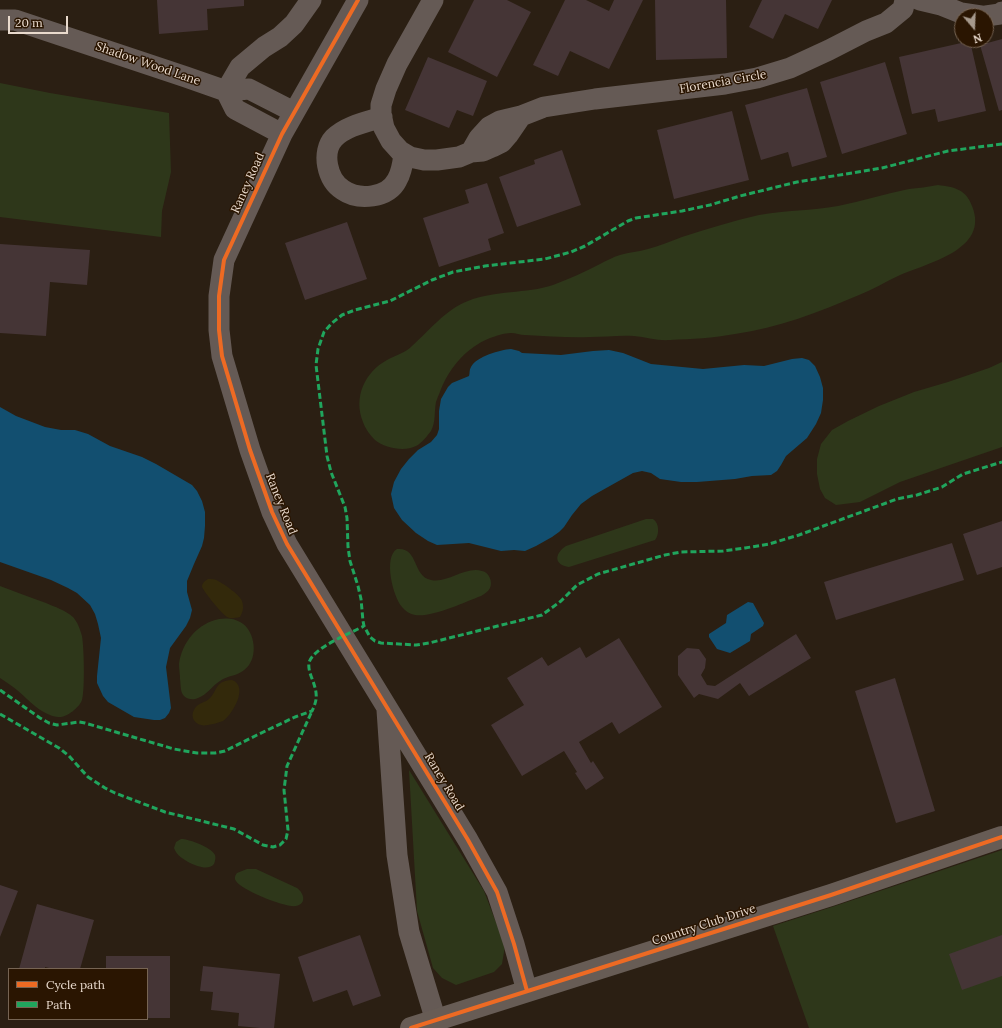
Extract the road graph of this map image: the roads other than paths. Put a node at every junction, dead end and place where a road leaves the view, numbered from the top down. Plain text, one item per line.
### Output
1 (311, 0) edge
2 (358, 0) edge
3 (433, 0) edge
4 (905, 0) edge
5 (920, 0) edge
6 (954, 10) edge
7 (0, 20) edge
8 (226, 91) junction
9 (294, 112) junction
10 (382, 117) junction
11 (282, 134) junction
12 (404, 154) junction
13 (386, 706) junction
14 (1002, 837) edge
15 (527, 991) junction
16 (436, 1021) junction
17 (411, 1028) edge

1 - 8 street
2 - 9 street, Raney Road
3 - 10 street
4 - 12 street, Florencia Circle
5 - 6 street
7 - 8 street, Shadow Wood Lane
8 - 9 street, Shadow Wood Lane
8 - 11 street
9 - 11 street, Raney Road
10 - 12 street
10 - 12 street
11 - 13 street, Raney Road
13 - 15 street, Raney Road
13 - 16 street, Raney Road
14 - 15 street, Country Club Drive
15 - 16 street, Country Club Drive
16 - 17 street, Country Club Drive

